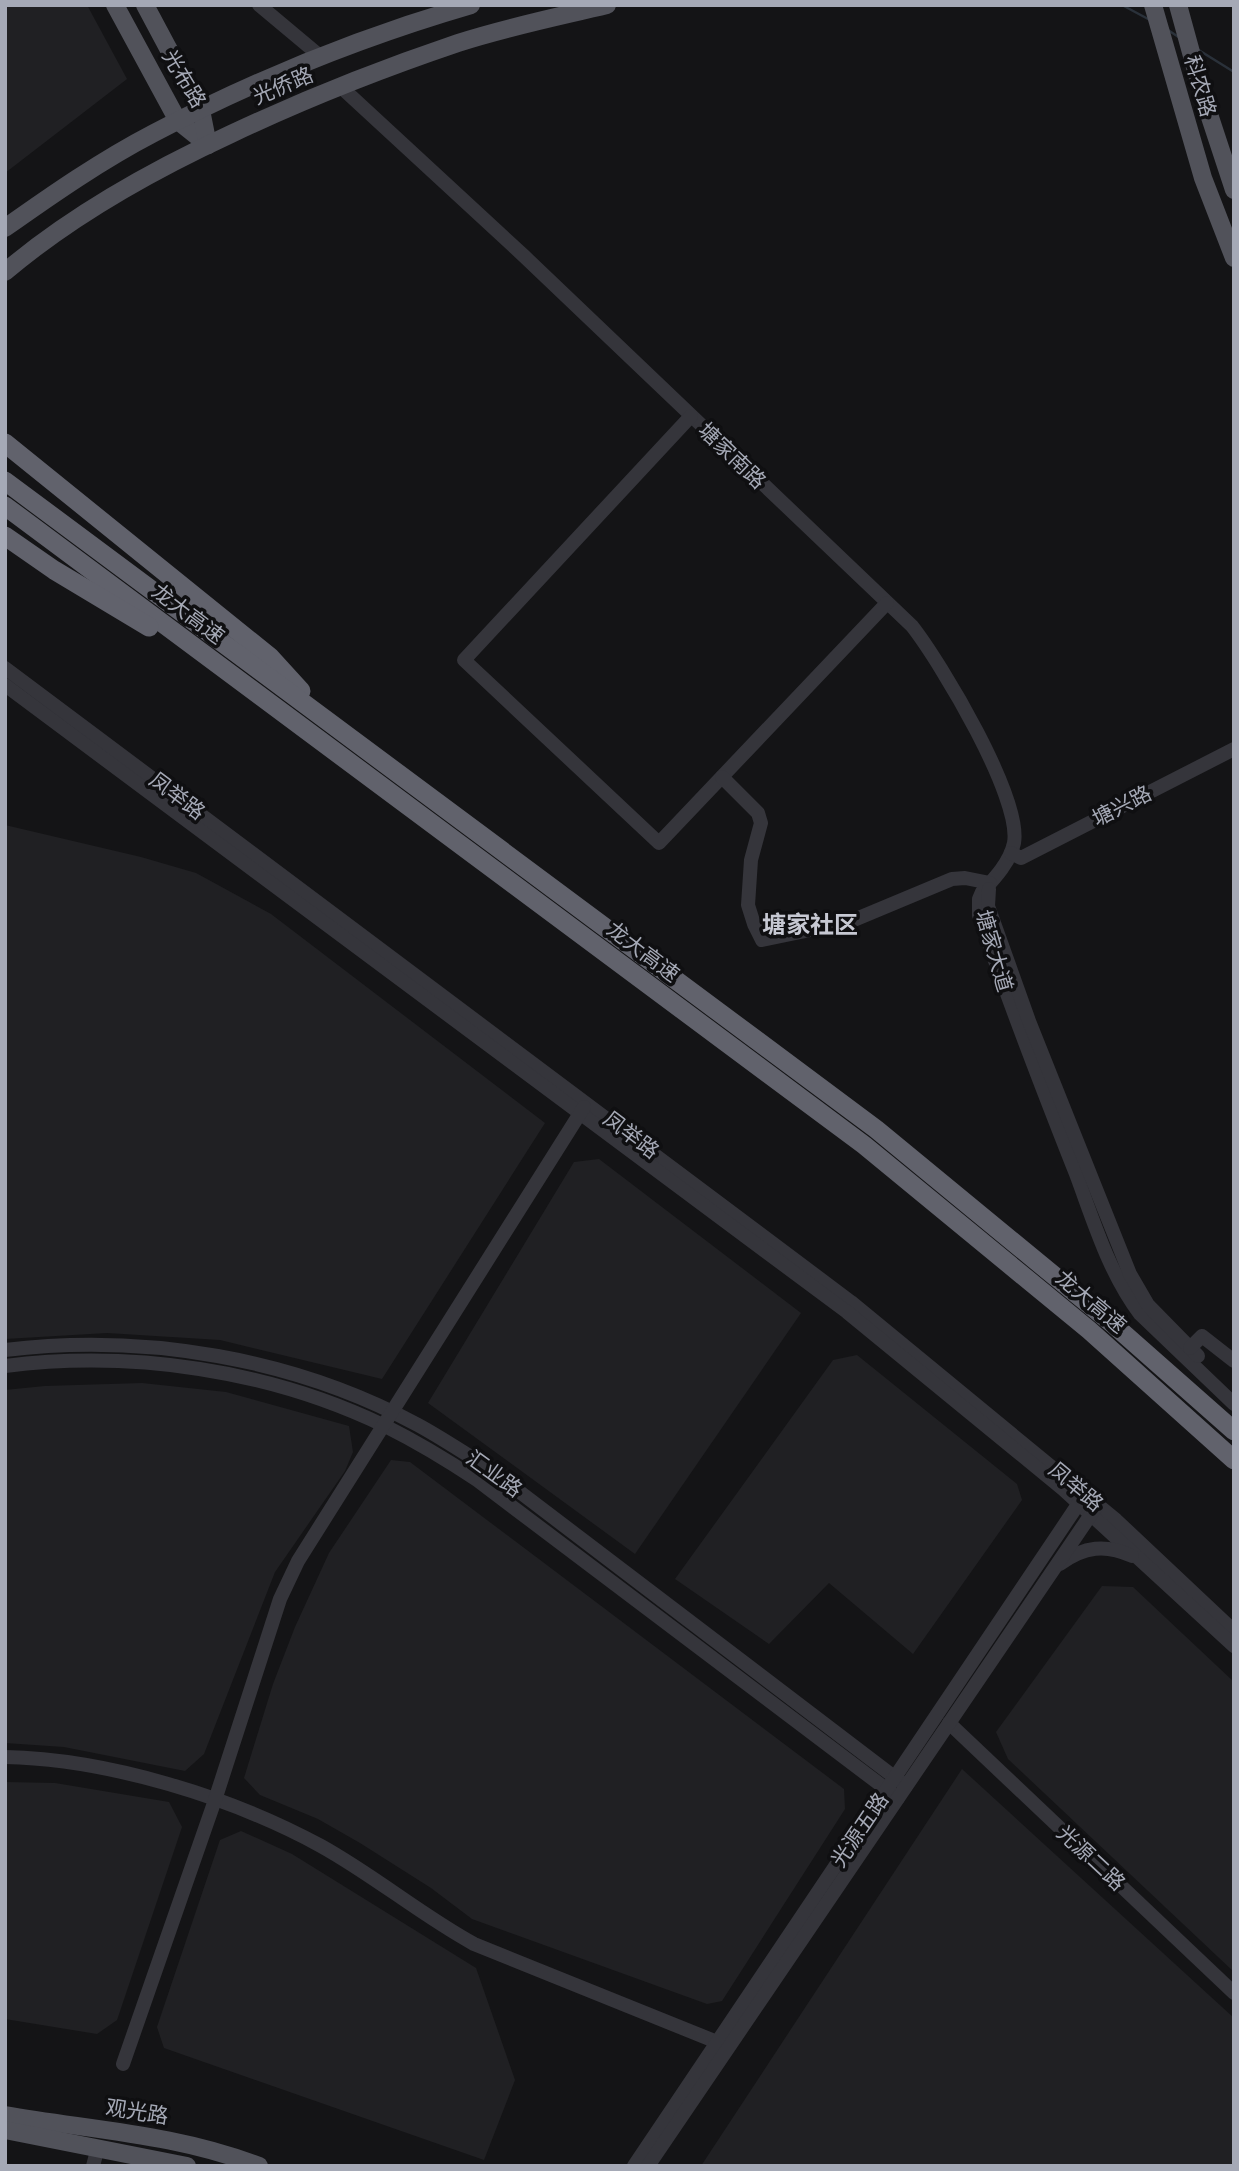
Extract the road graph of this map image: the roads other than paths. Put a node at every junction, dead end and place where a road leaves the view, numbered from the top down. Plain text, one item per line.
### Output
1 (115, 5) edge
2 (145, 5) edge
3 (259, 5) edge
4 (471, 5) edge
5 (607, 5) edge
6 (1153, 5) edge
7 (1178, 5) edge
8 (320, 56) junction
9 (341, 87) junction
10 (201, 110) junction
11 (178, 121) junction
12 (208, 145) junction
13 (1234, 190) edge
14 (5, 228) edge
15 (1234, 258) edge
16 (5, 272) edge
17 (691, 416) junction
18 (5, 443) edge
19 (5, 481) edge
20 (5, 506) edge
21 (5, 536) edge
22 (887, 603) junction
23 (5, 668) edge
24 (5, 685) edge
25 (281, 711) junction
26 (333, 725) junction
27 (1234, 749) edge
28 (722, 777) junction
29 (441, 817) junction
30 (1011, 853) junction
31 (990, 883) junction
32 (583, 1107) junction
33 (1190, 1348) junction
34 (5, 1350) edge
35 (1234, 1361) edge
36 (5, 1366) edge
37 (1234, 1391) edge
38 (1234, 1404) edge
39 (392, 1412) junction
40 (383, 1425) junction
41 (1234, 1431) edge
42 (1234, 1460) edge
43 (1089, 1505) junction
44 (1149, 1566) junction
45 (1051, 1572) junction
46 (1234, 1631) edge
47 (1234, 1646) edge
48 (949, 1723) junction
49 (5, 1757) edge
50 (896, 1788) junction
51 (215, 1800) junction
52 (1234, 1993) edge
53 (717, 2042) junction
54 (123, 2064) dead end
55 (5, 2115) edge
56 (5, 2130) edge
57 (98, 2147) junction
58 (93, 2166) edge
59 (187, 2166) edge
60 (259, 2166) edge
61 (634, 2166) edge
62 (648, 2166) edge

1 - 11 main road, 光布路
2 - 10 main road, 光布路
3 - 8 street
4 - 8 main road, 光侨路
5 - 9 main road, 光侨路
6 - 15 main road, 科农路
7 - 13 main road, 科农路
8 - 10 main road, 光侨路
9 - 12 main road, 光侨路
9 - 17 street, 塘家南路
10 - 11 main road, 光侨路
10 - 12 main road, 光布路
11 - 12 main road, 光布路
11 - 14 main road, 光侨路
12 - 16 main road, 光侨路
17 - 22 street, 塘家南路
17 - 28 street
18 - 26 highway
19 - 26 highway, 龙大高速
20 - 25 highway, 龙大高速
21 - 25 highway
22 - 28 street
22 - 30 street, 塘家南路
23 - 32 street, 凤举路
24 - 32 street, 凤举路
25 - 29 highway, 龙大高速
26 - 29 highway, 龙大高速
27 - 30 street, 塘兴路
28 - 31 street
29 - 41 highway, 龙大高速
29 - 42 highway, 龙大高速
30 - 31 street
31 - 33 street, 塘家大道
31 - 38 street, 塘家大道
32 - 39 street
32 - 43 street, 凤举路
33 - 35 street
33 - 37 street, 塘家大道
34 - 39 street, 汇业路
36 - 40 street, 汇业路
39 - 40 street
39 - 50 street, 汇业路
40 - 50 street, 汇业路
40 - 51 street
43 - 44 street, 凤举路
43 - 45 street, 光源五路
43 - 46 street, 凤举路
43 - 50 street, 光源五路
44 - 45 street
44 - 47 street, 凤举路
45 - 48 street, 光源五路
48 - 50 street, 光源五路
48 - 52 street, 光源二路
49 - 51 street
50 - 53 street, 光源五路
50 - 62 street, 光源五路
51 - 53 street
51 - 54 street
53 - 61 street, 光源五路
55 - 60 main road, 观光路
56 - 57 main road, 观光路
57 - 58 street
57 - 59 main road, 观光路

